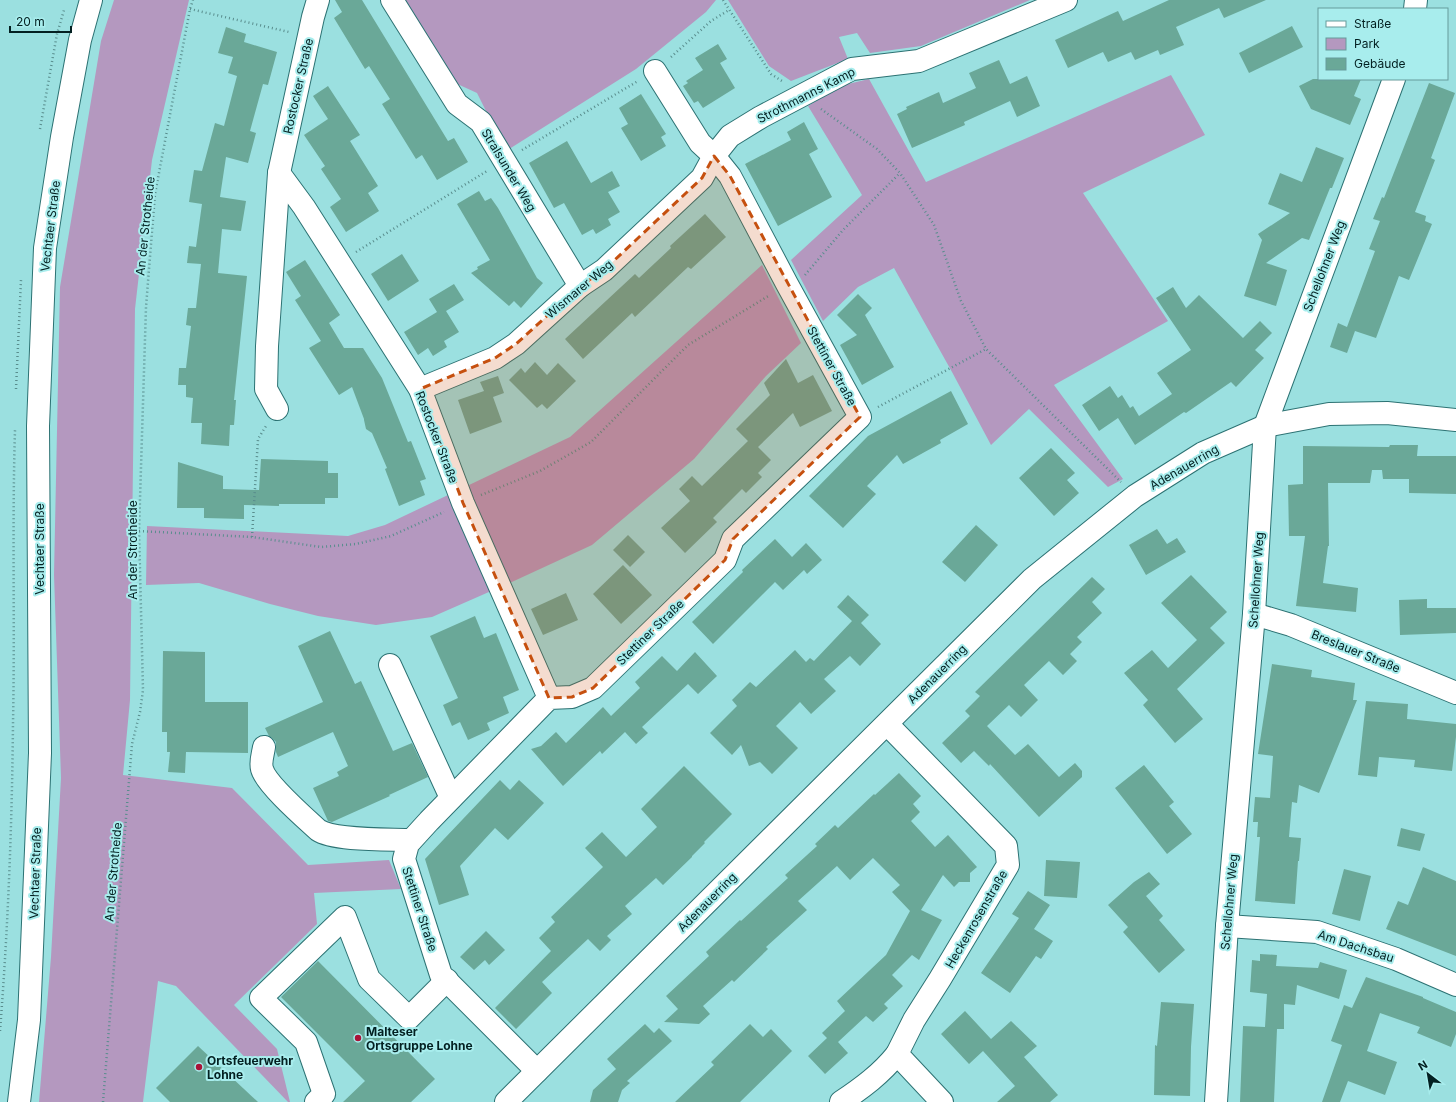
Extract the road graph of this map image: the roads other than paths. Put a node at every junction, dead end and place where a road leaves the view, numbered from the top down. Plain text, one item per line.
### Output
1 (91, 0) edge
2 (318, 0) edge
3 (392, 0) edge
4 (1066, 0) edge
5 (655, 71) road end
6 (1394, 80) edge
7 (714, 156) junction
8 (279, 173) junction
9 (580, 286) junction
10 (420, 389) junction
11 (277, 410) road end
12 (1456, 420) edge
13 (1265, 426) junction
14 (1254, 614) junction
15 (390, 665) dead end
16 (1456, 693) edge
17 (550, 698) junction
18 (887, 724) junction
19 (264, 747) dead end
20 (451, 798) junction
21 (411, 840) junction
22 (1227, 926) junction
23 (447, 980) junction
24 (1456, 985) edge
25 (897, 1054) junction
26 (537, 1071) junction
27 (20, 1102) edge
28 (316, 1102) edge
29 (506, 1102) edge
30 (841, 1102) edge
31 (942, 1102) edge
32 (1216, 1102) edge

1 - 27 street, Vechtaer Straße
2 - 8 street, Rostocker Straße
3 - 9 street, Stralsunder Weg
4 - 7 street, Strothmanns Kamp
5 - 7 street, Stettiner Straße
6 - 13 street, Schellohner Weg
7 - 9 street, Wismarer Weg
7 - 17 street, Stettiner Straße
8 - 10 street, Rostocker Straße
8 - 11 street, Rostocker Straße
9 - 10 street, Wismarer Weg
10 - 17 street, Rostocker Straße
12 - 13 street, Adenauerring
13 - 14 street, Schellohner Weg
13 - 18 street, Adenauerring
14 - 16 street, Breslauer Straße
14 - 22 street, Schellohner Weg
15 - 20 street
17 - 20 street, Stettiner Straße
18 - 25 street, Heckenrosenstraße
18 - 26 street, Adenauerring
19 - 21 street
20 - 21 street, Stettiner Straße
21 - 23 street, Stettiner Straße
22 - 24 street, Am Dachsbau
22 - 32 street, Schellohner Weg
23 - 26 street, Stettiner Straße
23 - 28 street
25 - 30 street, Heckenrosenstraße
25 - 31 street
26 - 29 street, Adenauerring

